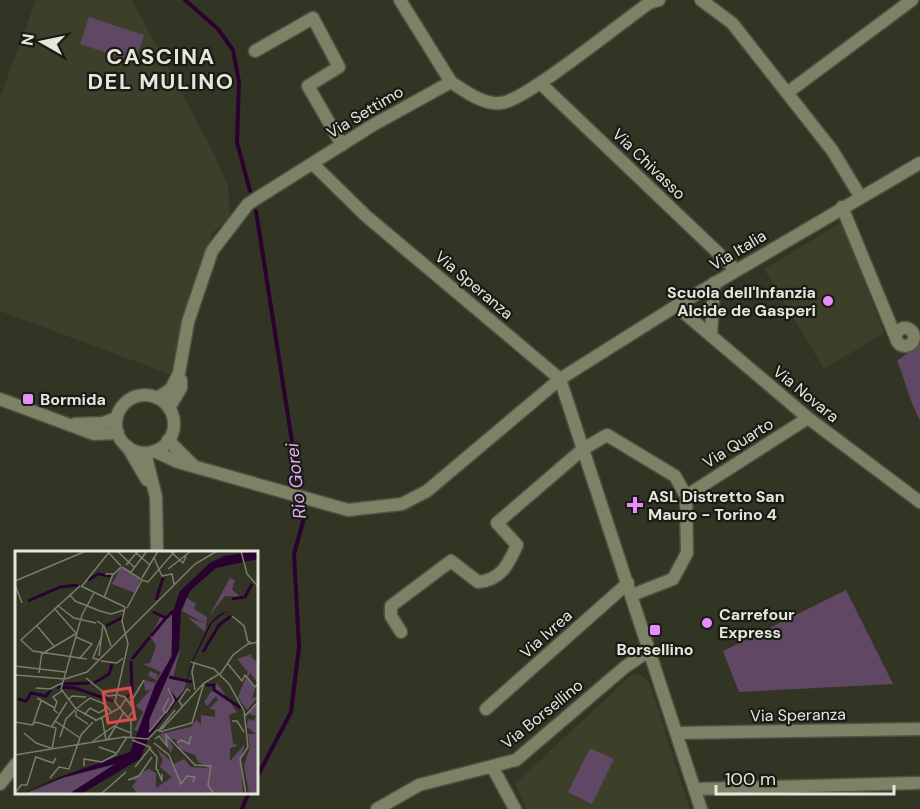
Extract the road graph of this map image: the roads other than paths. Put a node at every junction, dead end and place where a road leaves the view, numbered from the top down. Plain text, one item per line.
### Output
1 (400, 0) edge
2 (659, 0) edge
3 (701, 0) edge
4 (912, 0) edge
5 (255, 51) dead end
6 (451, 82) junction
7 (540, 83) junction
8 (787, 93) junction
9 (342, 146) junction
10 (920, 163) edge
11 (314, 164) junction
12 (860, 196) junction
13 (842, 207) junction
14 (736, 270) junction
15 (714, 283) junction
16 (676, 306) junction
17 (711, 336) junction
18 (896, 338) dead end
19 (179, 373) junction
20 (560, 379) junction
21 (157, 398) junction
22 (0, 399) edge
23 (169, 408) junction
24 (116, 418) junction
25 (808, 418) junction
26 (74, 424) junction
27 (118, 434) junction
28 (168, 440) junction
29 (127, 446) junction
30 (583, 449) junction
31 (150, 452) junction
32 (194, 465) junction
33 (686, 496) junction
34 (156, 497) junction
35 (920, 502) edge
36 (157, 551) edge
37 (629, 589) junction
38 (401, 632) dead end
39 (650, 650) junction
40 (486, 709) dead end
41 (920, 729) edge
42 (677, 733) junction
43 (15, 765) edge
44 (493, 768) junction
45 (917, 783) dead end
46 (0, 784) edge
47 (695, 789) junction
48 (377, 809) edge
49 (515, 809) edge
50 (701, 809) edge

1 - 6 street
2 - 7 street
3 - 8 street
4 - 8 street
5 - 9 street
6 - 7 street
6 - 9 street, Via Settimo
7 - 14 street, Via Chivasso
8 - 12 street
9 - 11 street, Via Settimo
10 - 12 street
11 - 19 street, Via Settimo
11 - 20 street, Via Speranza
12 - 13 street, Via Italia
13 - 14 street, Via Italia
13 - 18 street
14 - 15 street, Via Italia
15 - 16 street, Via Italia
15 - 17 street
16 - 17 street, Via Novara
16 - 20 street, Via Italia
17 - 25 street, Via Novara
19 - 21 street, Via Settimo
19 - 23 street, Via Settimo
20 - 30 street
20 - 32 street, Via Italia
21 - 23 street
21 - 24 street
22 - 26 street
23 - 28 street
24 - 26 street
24 - 27 street
25 - 33 street, Via Quarto
25 - 35 street, Via Novara
26 - 27 street
27 - 29 street
28 - 31 street
28 - 32 street
29 - 31 street
29 - 34 street
30 - 33 street
30 - 37 street
30 - 38 street
31 - 32 street, Via Italia
31 - 34 street
33 - 37 street
34 - 36 street
37 - 39 street
37 - 40 street, Via Ivrea
39 - 42 street
39 - 44 street, Via Borsellino
41 - 42 street, Via Speranza
42 - 47 street
43 - 46 street
44 - 48 street, Via Borsellino
44 - 49 street
45 - 47 street
47 - 50 street

